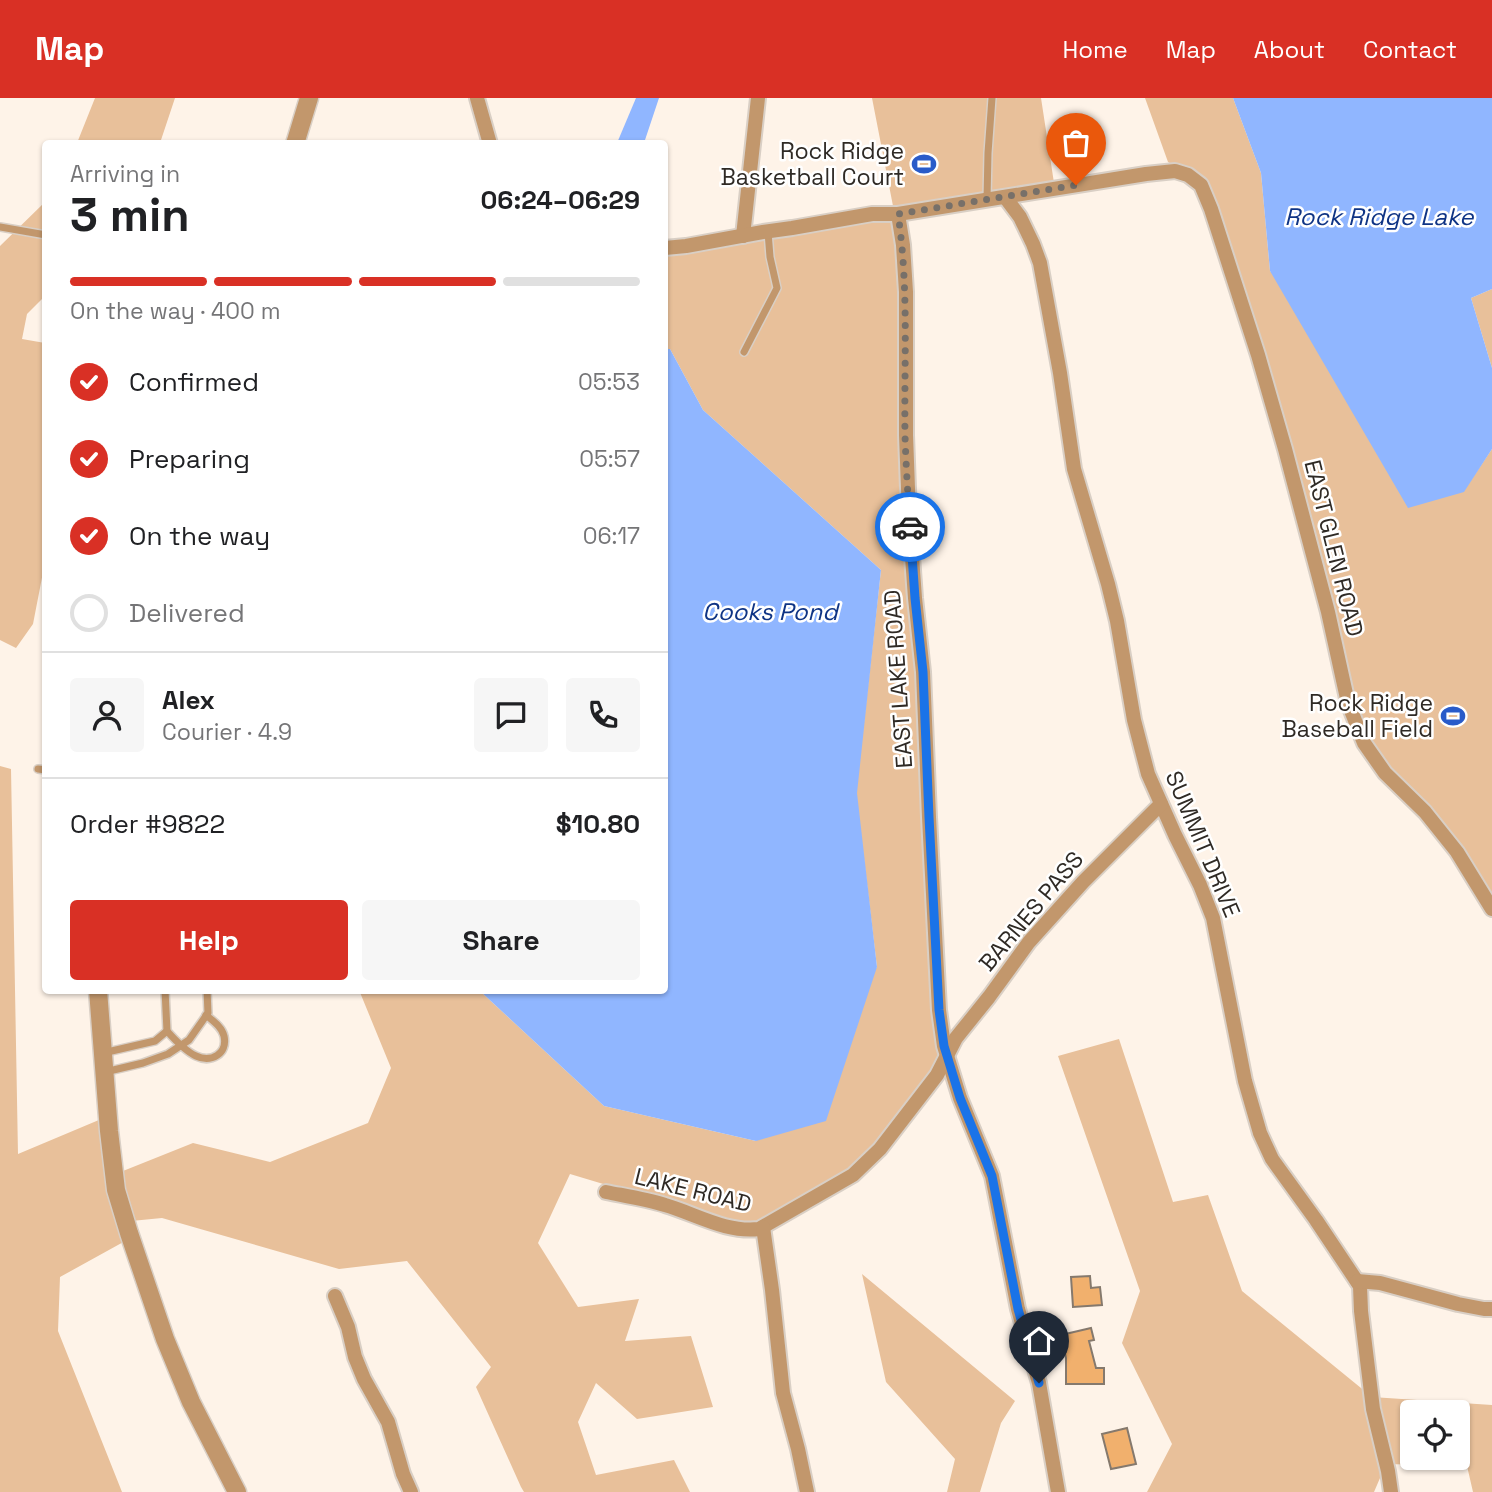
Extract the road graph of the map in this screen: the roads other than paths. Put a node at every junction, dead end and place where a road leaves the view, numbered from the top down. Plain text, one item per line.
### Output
1 (310, 98) edge
2 (477, 98) edge
3 (758, 98) edge
4 (992, 98) edge
5 (296, 140) edge
6 (489, 140) edge
7 (1005, 197) junction
8 (988, 200) junction
9 (898, 214) junction
10 (0, 228) edge
11 (768, 231) junction
12 (42, 234) edge
13 (743, 236) junction
14 (668, 248) edge
15 (744, 352) dead end
16 (1161, 804) junction
17 (1492, 909) edge
18 (99, 994) edge
19 (165, 994) edge
20 (207, 994) edge
21 (206, 1015) junction
22 (167, 1031) junction
23 (181, 1045) junction
24 (103, 1053) junction
25 (947, 1056) junction
26 (104, 1072) junction
27 (606, 1192) dead end
28 (763, 1227) junction
29 (1357, 1281) junction
30 (335, 1296) dead end
31 (1492, 1309) edge
32 (237, 1492) edge
33 (411, 1492) edge
34 (807, 1492) edge
35 (1058, 1492) edge
36 (1391, 1492) edge

1 - 5 street
2 - 6 street
3 - 13 street
4 - 8 lane
7 - 8 street
7 - 16 street, SUMMIT DRIVE
7 - 17 street, EAST GLEN ROAD
8 - 9 street
9 - 11 street
9 - 25 street, EAST LAKE ROAD
10 - 12 lane
11 - 13 street
11 - 15 lane
13 - 14 street
16 - 25 street, BARNES PASS
16 - 29 street, SUMMIT DRIVE
18 - 24 street
19 - 22 lane
20 - 21 lane
21 - 23 lane
21 - 23 lane
22 - 23 lane
22 - 24 lane
23 - 26 lane
24 - 26 street
25 - 28 street, LAKE ROAD
25 - 35 street, EAST LAKE ROAD
26 - 32 street
27 - 28 street, LAKE ROAD
28 - 34 street
29 - 31 street
29 - 36 street, SUMMIT DRIVE
30 - 33 street

